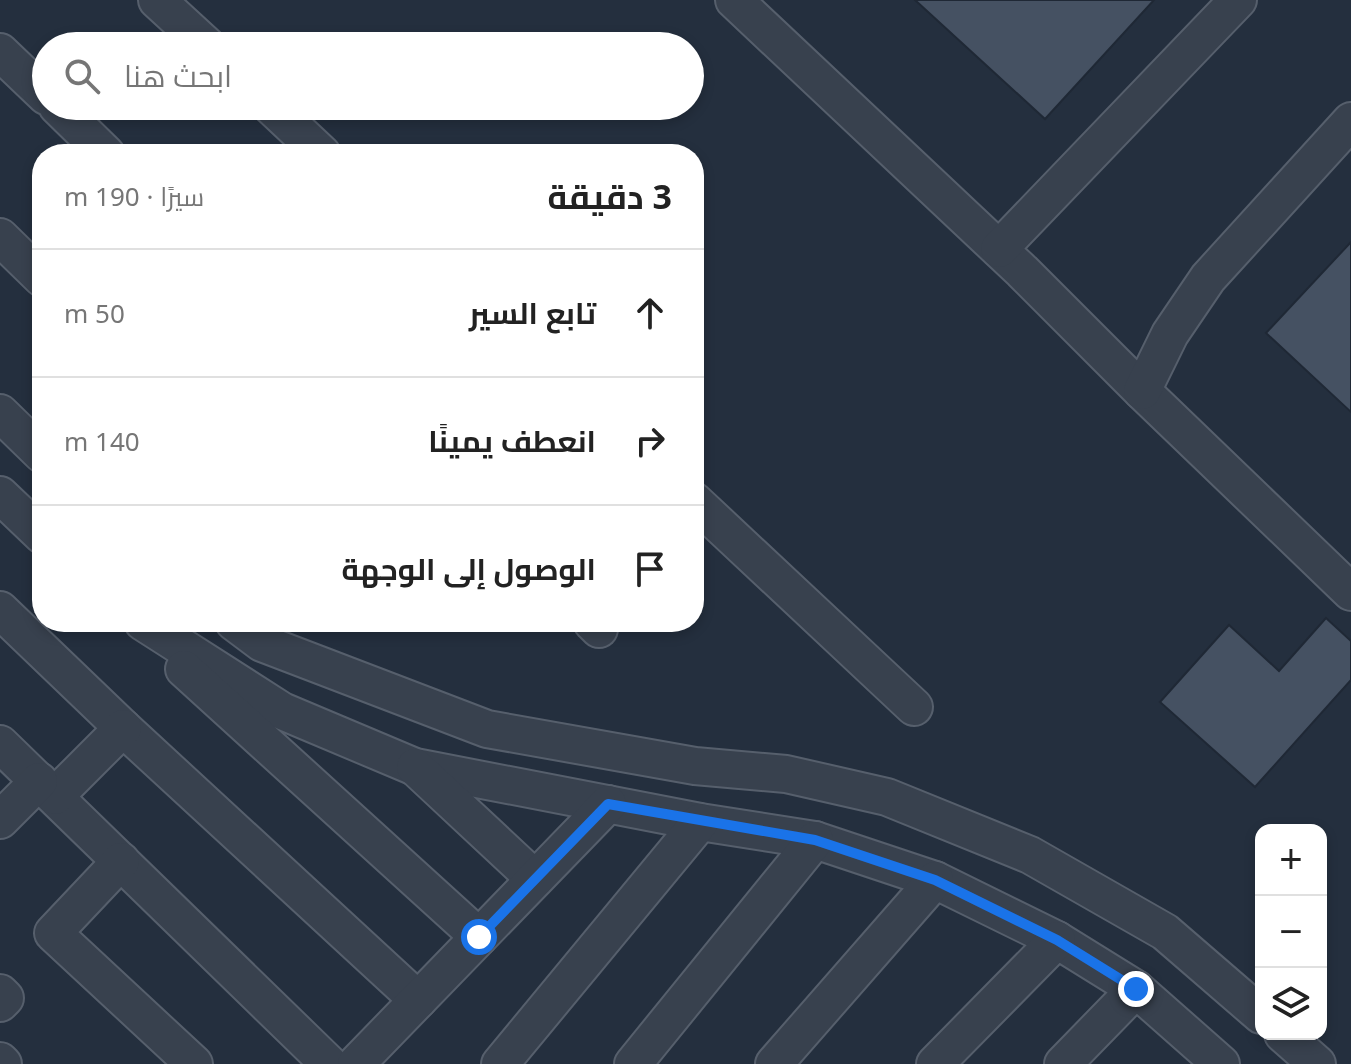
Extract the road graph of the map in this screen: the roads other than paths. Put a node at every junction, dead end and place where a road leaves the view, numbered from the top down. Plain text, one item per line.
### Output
1 (157, 0) edge
2 (734, 0) edge
3 (1238, 0) edge
4 (192, 32) edge
5 (0, 52) edge
6 (32, 83) edge
7 (71, 120) edge
8 (286, 120) edge
9 (1351, 121) edge
10 (96, 144) edge
11 (311, 144) edge
12 (0, 237) edge
13 (999, 249) junction
14 (32, 268) edge
15 (1142, 391) junction
16 (0, 413) edge
17 (32, 444) edge
18 (0, 495) edge
19 (704, 510) edge
20 (32, 525) edge
21 (1351, 592) edge
22 (0, 610) edge
23 (144, 632) edge
24 (159, 632) edge
25 (247, 632) edge
26 (914, 707) dead end
27 (123, 728) junction
28 (0, 744) edge
29 (415, 767) junction
30 (47, 788) junction
31 (608, 804) junction
32 (0, 820) edge
33 (700, 822) junction
34 (815, 840) junction
35 (121, 861) junction
36 (535, 879) junction
37 (935, 880) junction
38 (479, 937) junction
39 (1057, 940) junction
40 (1136, 989) junction
41 (0, 993) edge
42 (418, 1000) junction
43 (0, 1003) edge
44 (1255, 1010) edge
45 (1290, 1040) edge
46 (1215, 1062) edge
47 (194, 1064) edge
48 (329, 1064) edge
49 (356, 1064) edge
50 (500, 1064) edge
51 (633, 1064) edge
52 (774, 1064) edge
53 (935, 1064) edge
54 (1063, 1064) edge
55 (1317, 1064) edge

1 - 4 lane
2 - 13 lane
3 - 13 lane
5 - 6 lane
7 - 10 lane
8 - 11 lane
9 - 15 lane
12 - 14 lane
13 - 15 lane
15 - 21 lane
16 - 17 lane
18 - 20 lane
19 - 26 lane
22 - 27 lane
23 - 38 lane
24 - 29 lane
25 - 44 lane
27 - 30 lane
27 - 42 lane
28 - 30 lane
29 - 31 lane
29 - 36 lane
30 - 32 lane
30 - 35 lane
31 - 33 lane
31 - 36 lane
33 - 34 lane
33 - 50 lane
34 - 37 lane
34 - 51 lane
35 - 47 lane
35 - 48 lane
36 - 38 lane
37 - 39 lane
37 - 52 lane
38 - 42 lane
39 - 40 lane
39 - 53 lane
40 - 46 lane
40 - 54 lane
41 - 43 lane
42 - 49 lane
45 - 55 lane

